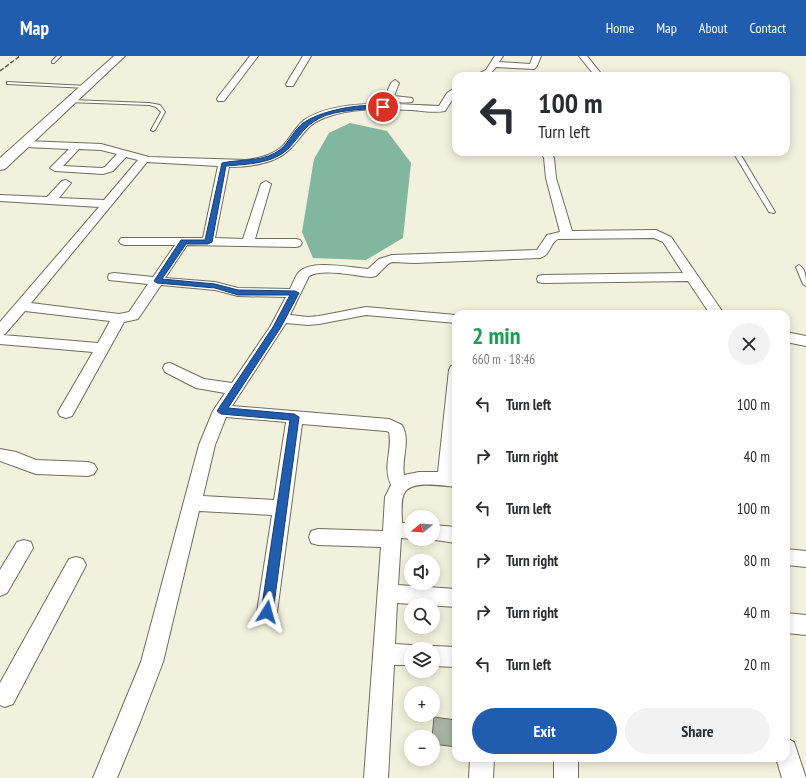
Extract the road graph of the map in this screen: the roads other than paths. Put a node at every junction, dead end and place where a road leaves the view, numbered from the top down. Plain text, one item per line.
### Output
1 (59, 56) edge
2 (120, 56) edge
3 (254, 56) edge
4 (307, 56) edge
5 (499, 56) edge
6 (537, 56) edge
7 (583, 56) edge
8 (53, 62) dead end
9 (494, 64) junction
10 (527, 67) junction
11 (489, 72) edge
12 (527, 72) edge
13 (596, 72) edge
14 (8, 83) dead end
15 (395, 83) dead end
16 (290, 84) dead end
17 (87, 87) junction
18 (452, 95) edge
19 (221, 99) dead end
20 (71, 101) junction
21 (444, 105) junction
22 (452, 108) edge
23 (153, 130) dead end
24 (25, 144) junction
25 (77, 146) junction
26 (101, 147) junction
27 (124, 153) junction
28 (548, 156) edge
29 (738, 156) edge
30 (144, 159) junction
31 (224, 164) junction
32 (0, 166) edge
33 (78, 170) junction
34 (66, 183) dead end
35 (266, 184) dead end
36 (0, 198) edge
37 (50, 201) junction
38 (107, 204) junction
39 (772, 212) dead end
40 (567, 235) junction
41 (125, 240) dead end
42 (184, 242) junction
43 (208, 242) junction
44 (248, 242) junction
45 (296, 243) dead end
46 (799, 267) dead end
47 (114, 277) dead end
48 (692, 277) junction
49 (542, 279) dead end
50 (157, 281) junction
51 (806, 284) edge
52 (295, 293) junction
53 (21, 306) junction
54 (714, 310) edge
55 (119, 318) junction
56 (283, 318) junction
57 (452, 319) edge
58 (2, 326) edge
59 (790, 338) edge
60 (0, 339) edge
61 (806, 340) edge
62 (102, 348) junction
63 (170, 368) dead end
64 (236, 389) junction
65 (221, 411) junction
66 (66, 412) dead end
67 (294, 417) junction
68 (0, 455) edge
69 (452, 461) edge
70 (88, 469) dead end
71 (451, 480) edge
72 (400, 486) junction
73 (193, 502) junction
74 (282, 508) junction
75 (398, 533) edge
76 (440, 534) edge
77 (452, 535) edge
78 (318, 537) dead end
79 (24, 548) dead end
80 (790, 557) edge
81 (806, 559) edge
82 (76, 565) dead end
83 (0, 587) edge
84 (389, 593) junction
85 (452, 598) edge
86 (267, 612) dead end
87 (790, 623) edge
88 (806, 625) edge
89 (384, 654) junction
90 (404, 655) edge
91 (440, 656) edge
92 (452, 657) edge
93 (2, 700) edge
94 (482, 762) edge
95 (566, 762) edge
96 (789, 762) edge
97 (105, 778) edge
98 (376, 778) edge
99 (481, 778) edge
100 (566, 778) edge
101 (794, 778) edge

1 - 8 lane
2 - 17 highway
3 - 19 street
4 - 16 street
5 - 9 street
6 - 10 street
7 - 13 street
9 - 10 street
9 - 11 street
10 - 12 street
14 - 17 lane
15 - 21 street
17 - 20 highway
18 - 21 street
20 - 23 lane
20 - 24 highway
21 - 22 street
21 - 31 street
24 - 25 street
24 - 32 highway
25 - 26 street
25 - 33 street
26 - 27 street
26 - 33 street
27 - 30 street
27 - 33 street
28 - 40 street
29 - 39 lane
30 - 31 street
30 - 38 street
31 - 43 street
34 - 37 street
35 - 44 street
36 - 37 street
37 - 38 street
38 - 53 street
40 - 48 street
40 - 52 street
41 - 42 street
42 - 43 street
42 - 50 street
43 - 44 street
44 - 45 street
46 - 51 lane
47 - 50 street
48 - 49 street
48 - 54 street
50 - 52 street
50 - 55 street
52 - 56 street
53 - 55 street
53 - 58 street
55 - 62 street
56 - 57 street
56 - 64 street
59 - 61 street
60 - 62 street
62 - 66 street
63 - 64 street
64 - 65 street
65 - 67 street
65 - 73 street
67 - 72 street
67 - 74 street
68 - 70 street
69 - 71 street
71 - 72 street
72 - 75 street
73 - 74 street
73 - 97 street
74 - 86 street
75 - 78 street
75 - 84 street
76 - 77 street
79 - 83 street
80 - 81 street
82 - 93 street
84 - 85 street
84 - 89 street
87 - 88 street
89 - 90 street
89 - 98 street
91 - 92 street
94 - 99 street
95 - 100 street
96 - 101 street

